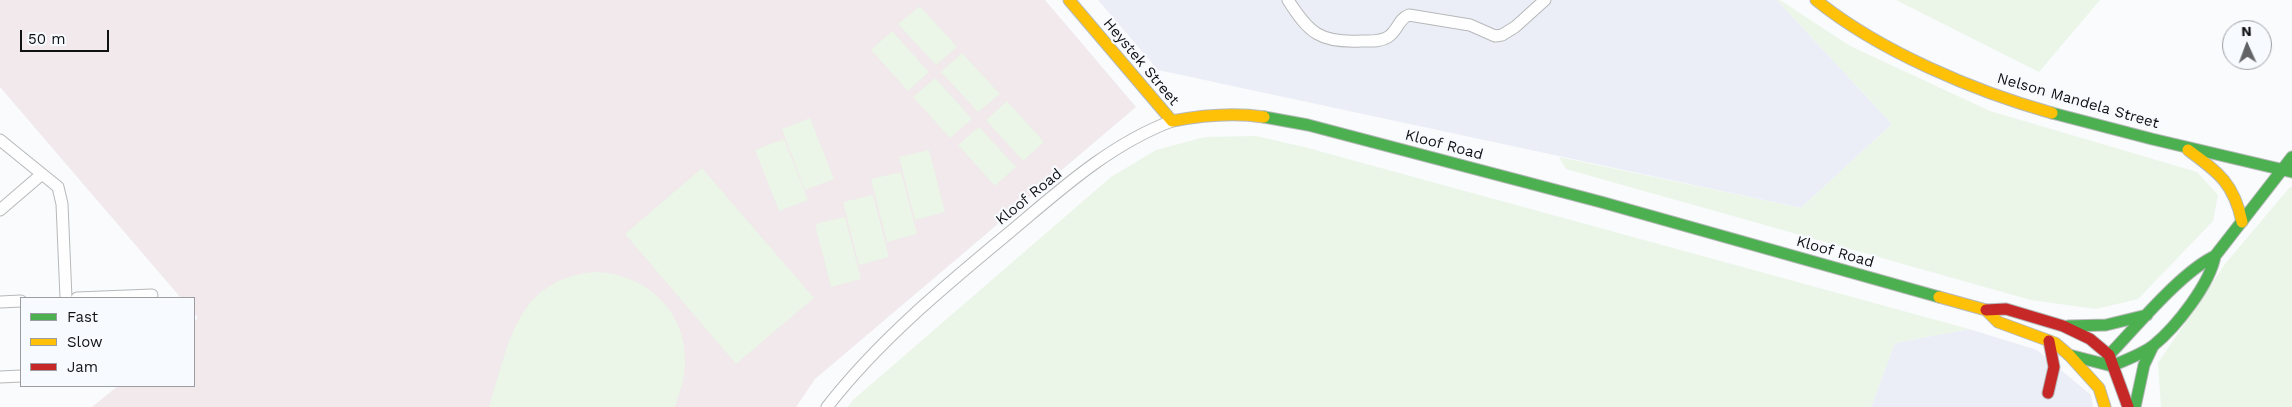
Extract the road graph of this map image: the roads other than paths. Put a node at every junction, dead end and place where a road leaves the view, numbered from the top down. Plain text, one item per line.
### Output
1 (1069, 0) edge
2 (1288, 0) edge
3 (1545, 0) edge
4 (1816, 0) edge
5 (1172, 121) junction
6 (0, 140) edge
7 (2182, 145) junction
8 (2292, 157) edge
9 (2287, 171) edge
10 (42, 174) junction
11 (0, 210) edge
12 (2242, 222) junction
13 (2215, 256) junction
14 (152, 295) dead end
15 (66, 297) edge
16 (101, 297) edge
17 (20, 301) edge
18 (0, 302) edge
19 (1986, 310) junction
20 (2150, 314) junction
21 (2063, 326) junction
22 (2049, 341) junction
23 (2153, 346) junction
24 (2069, 355) junction
25 (2109, 361) junction
26 (20, 376) edge
27 (0, 377) edge
28 (2098, 388) junction
29 (2048, 393) dead end
30 (827, 407) edge
31 (2105, 407) edge
32 (2128, 407) edge
33 (2136, 407) edge

1 - 5 street, Heystek Street
2 - 3 street
4 - 7 street, Nelson Mandela Street
5 - 19 street, Kloof Road
5 - 30 street, Kloof Road
6 - 10 street
7 - 9 street, Nelson Mandela Street
7 - 12 street
8 - 9 street
9 - 12 street
10 - 11 street
10 - 15 street
12 - 13 street
13 - 20 street
13 - 23 street
14 - 16 street
17 - 18 street
19 - 21 street
19 - 22 street, Kloof Road
20 - 21 street
20 - 25 street
21 - 25 street
22 - 24 street, Kloof Road
22 - 29 street
23 - 25 street
23 - 33 street
24 - 25 street
24 - 28 street, Kloof Road
25 - 28 street
25 - 32 street
26 - 27 street
28 - 31 street, Kloof Road

